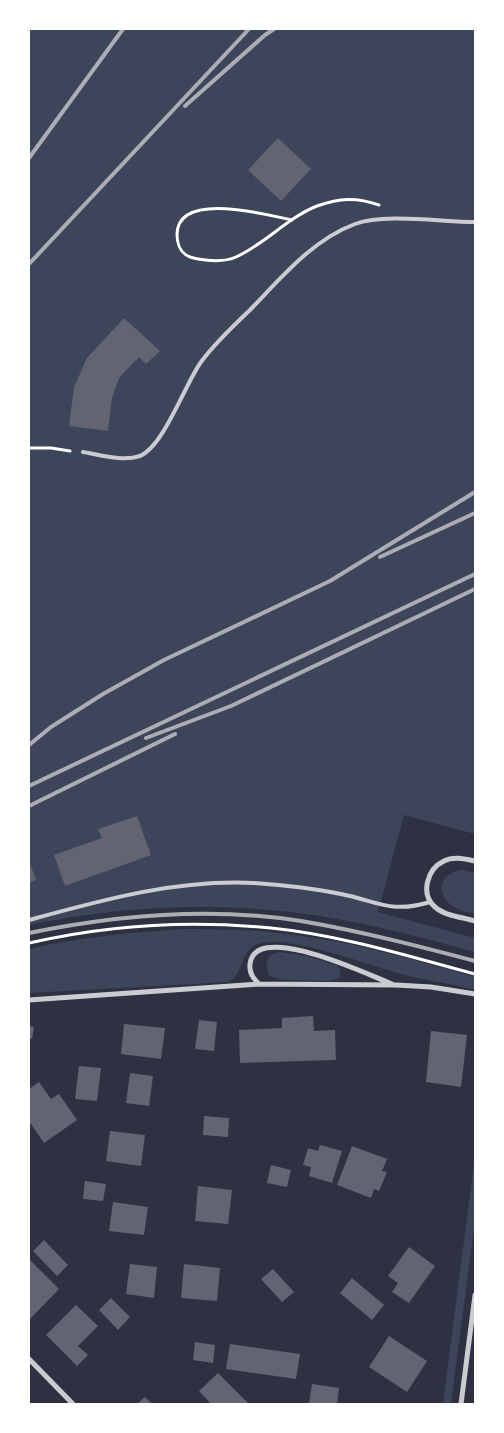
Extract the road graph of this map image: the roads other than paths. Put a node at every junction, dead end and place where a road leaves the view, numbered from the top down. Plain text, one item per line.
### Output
1 (475, 222) edge
2 (83, 452) road end
3 (475, 861) edge
4 (430, 902) junction
5 (29, 920) edge
6 (475, 921) edge
7 (259, 984) junction
8 (396, 985) junction
9 (475, 994) edge
10 (29, 1000) edge
11 (475, 1296) edge
12 (29, 1359) edge
13 (73, 1404) edge
14 (461, 1404) edge

1 - 2 lane
3 - 4 street
4 - 5 lane
4 - 6 street
7 - 8 street
7 - 8 street
7 - 10 street
8 - 9 street
11 - 14 street
12 - 13 street

